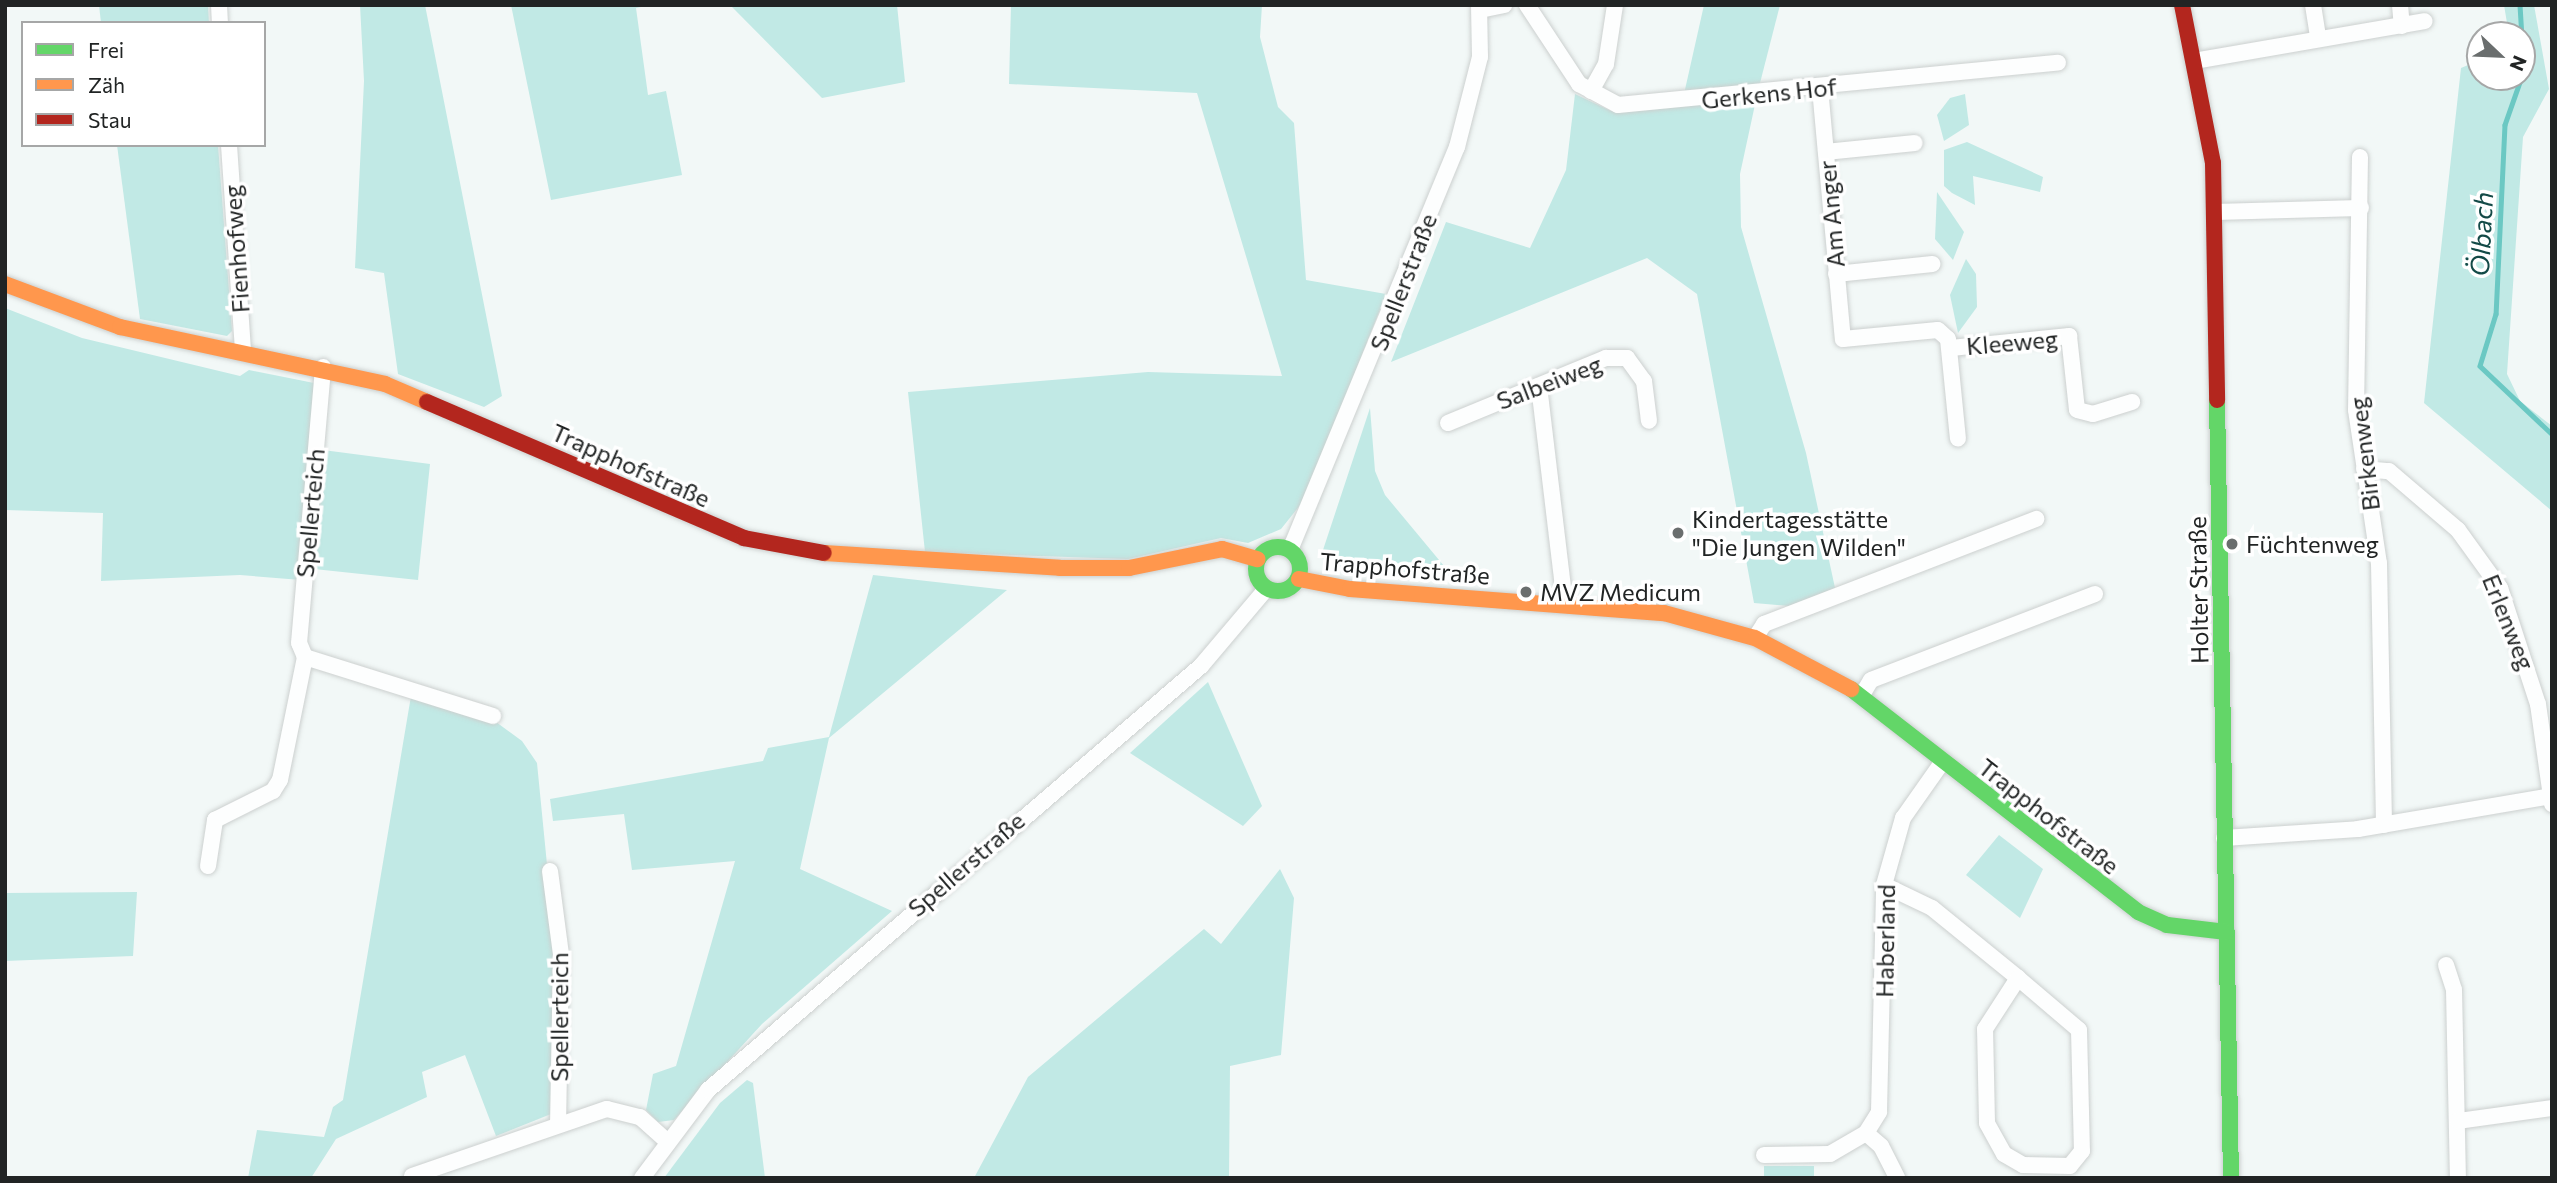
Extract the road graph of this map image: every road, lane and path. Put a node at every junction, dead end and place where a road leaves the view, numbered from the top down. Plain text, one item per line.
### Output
1 (1504, 5) edge
2 (1527, 5) edge
3 (1615, 5) edge
4 (2182, 5) edge
5 (2313, 5) edge
6 (2400, 5) edge
7 (1479, 8) edge
8 (2425, 21) dead end
9 (2402, 26) junction
10 (2318, 38) junction
11 (2194, 61) junction
12 (2058, 63) dead end
13 (1820, 88) junction
14 (1591, 92) junction
15 (1915, 143) dead end
16 (229, 147) edge
17 (1826, 152) junction
18 (2360, 157) dead end
19 (2361, 208) junction
20 (2214, 212) junction
21 (1932, 264) dead end
22 (1836, 274) junction
23 (5, 284) edge
24 (1951, 348) junction
25 (243, 353) junction
26 (324, 367) junction
27 (1539, 386) junction
28 (2132, 402) dead end
29 (1649, 421) dead end
30 (1448, 423) dead end
31 (1958, 439) dead end
32 (2364, 469) junction
33 (2036, 520) dead end
34 (1290, 550) junction
35 (1258, 559) junction
36 (1299, 579) junction
37 (1266, 589) junction
38 (2095, 594) dead end
39 (1565, 604) junction
40 (1755, 638) junction
41 (305, 657) junction
42 (1862, 695) junction
43 (493, 716) dead end
44 (1943, 761) junction
45 (2551, 799) edge
46 (2384, 825) junction
47 (2224, 838) junction
48 (208, 866) dead end
49 (551, 872) dead end
50 (1884, 885) junction
51 (2227, 932) junction
52 (2446, 965) dead end
53 (2018, 978) junction
54 (2552, 1108) edge
55 (558, 1121) junction
56 (2458, 1121) junction
57 (1866, 1133) junction
58 (668, 1142) junction
59 (1764, 1155) dead end
60 (412, 1176) dead end
61 (642, 1178) edge
62 (1897, 1178) edge
63 (2231, 1178) edge
64 (2458, 1178) edge

1 - 7 street
2 - 14 street, Gerkens Hof
3 - 14 street
4 - 11 street, Holter Straße
5 - 10 street
6 - 9 street
7 - 34 street, Spellerstraße
8 - 9 street
9 - 10 street
10 - 11 street
11 - 20 street, Holter Straße
12 - 13 street, Gerkens Hof
13 - 14 street, Gerkens Hof
13 - 17 street, Am Anger
15 - 17 street
16 - 25 street, Fienhofweg
17 - 22 street, Am Anger
18 - 19 street, Birkenweg
19 - 20 street
19 - 32 street, Birkenweg
20 - 47 street, Holter Straße
21 - 22 street
22 - 24 street, Am Anger
23 - 25 street, Trapphofstraße
24 - 28 street, Kleeweg
24 - 31 street
25 - 26 street, Trapphofstraße
26 - 35 street, Trapphofstraße
26 - 41 street, Spellerteich
27 - 29 street, Salbeiweg
27 - 30 street, Salbeiweg
27 - 39 street
32 - 45 street, Erlenweg
32 - 46 street, Birkenweg
33 - 40 street
34 - 35 street
34 - 36 street
35 - 37 street
36 - 37 street
36 - 39 street, Trapphofstraße
37 - 58 street, Spellerstraße
38 - 42 street
39 - 40 street, Trapphofstraße
40 - 42 street, Trapphofstraße
41 - 43 street
41 - 48 street, Spellerteich
42 - 44 street, Trapphofstraße
44 - 50 street, Haberland
44 - 51 street, Trapphofstraße
45 - 46 street
46 - 47 street
47 - 51 street, Holter Straße
49 - 55 street, Spellerteich
50 - 53 street
50 - 57 street, Haberland
51 - 63 street, Holter Straße
52 - 56 street
53 - 53 street
54 - 56 street
55 - 58 street
55 - 60 street
56 - 64 street
57 - 59 street
57 - 62 street
58 - 61 street, Spellerstraße

